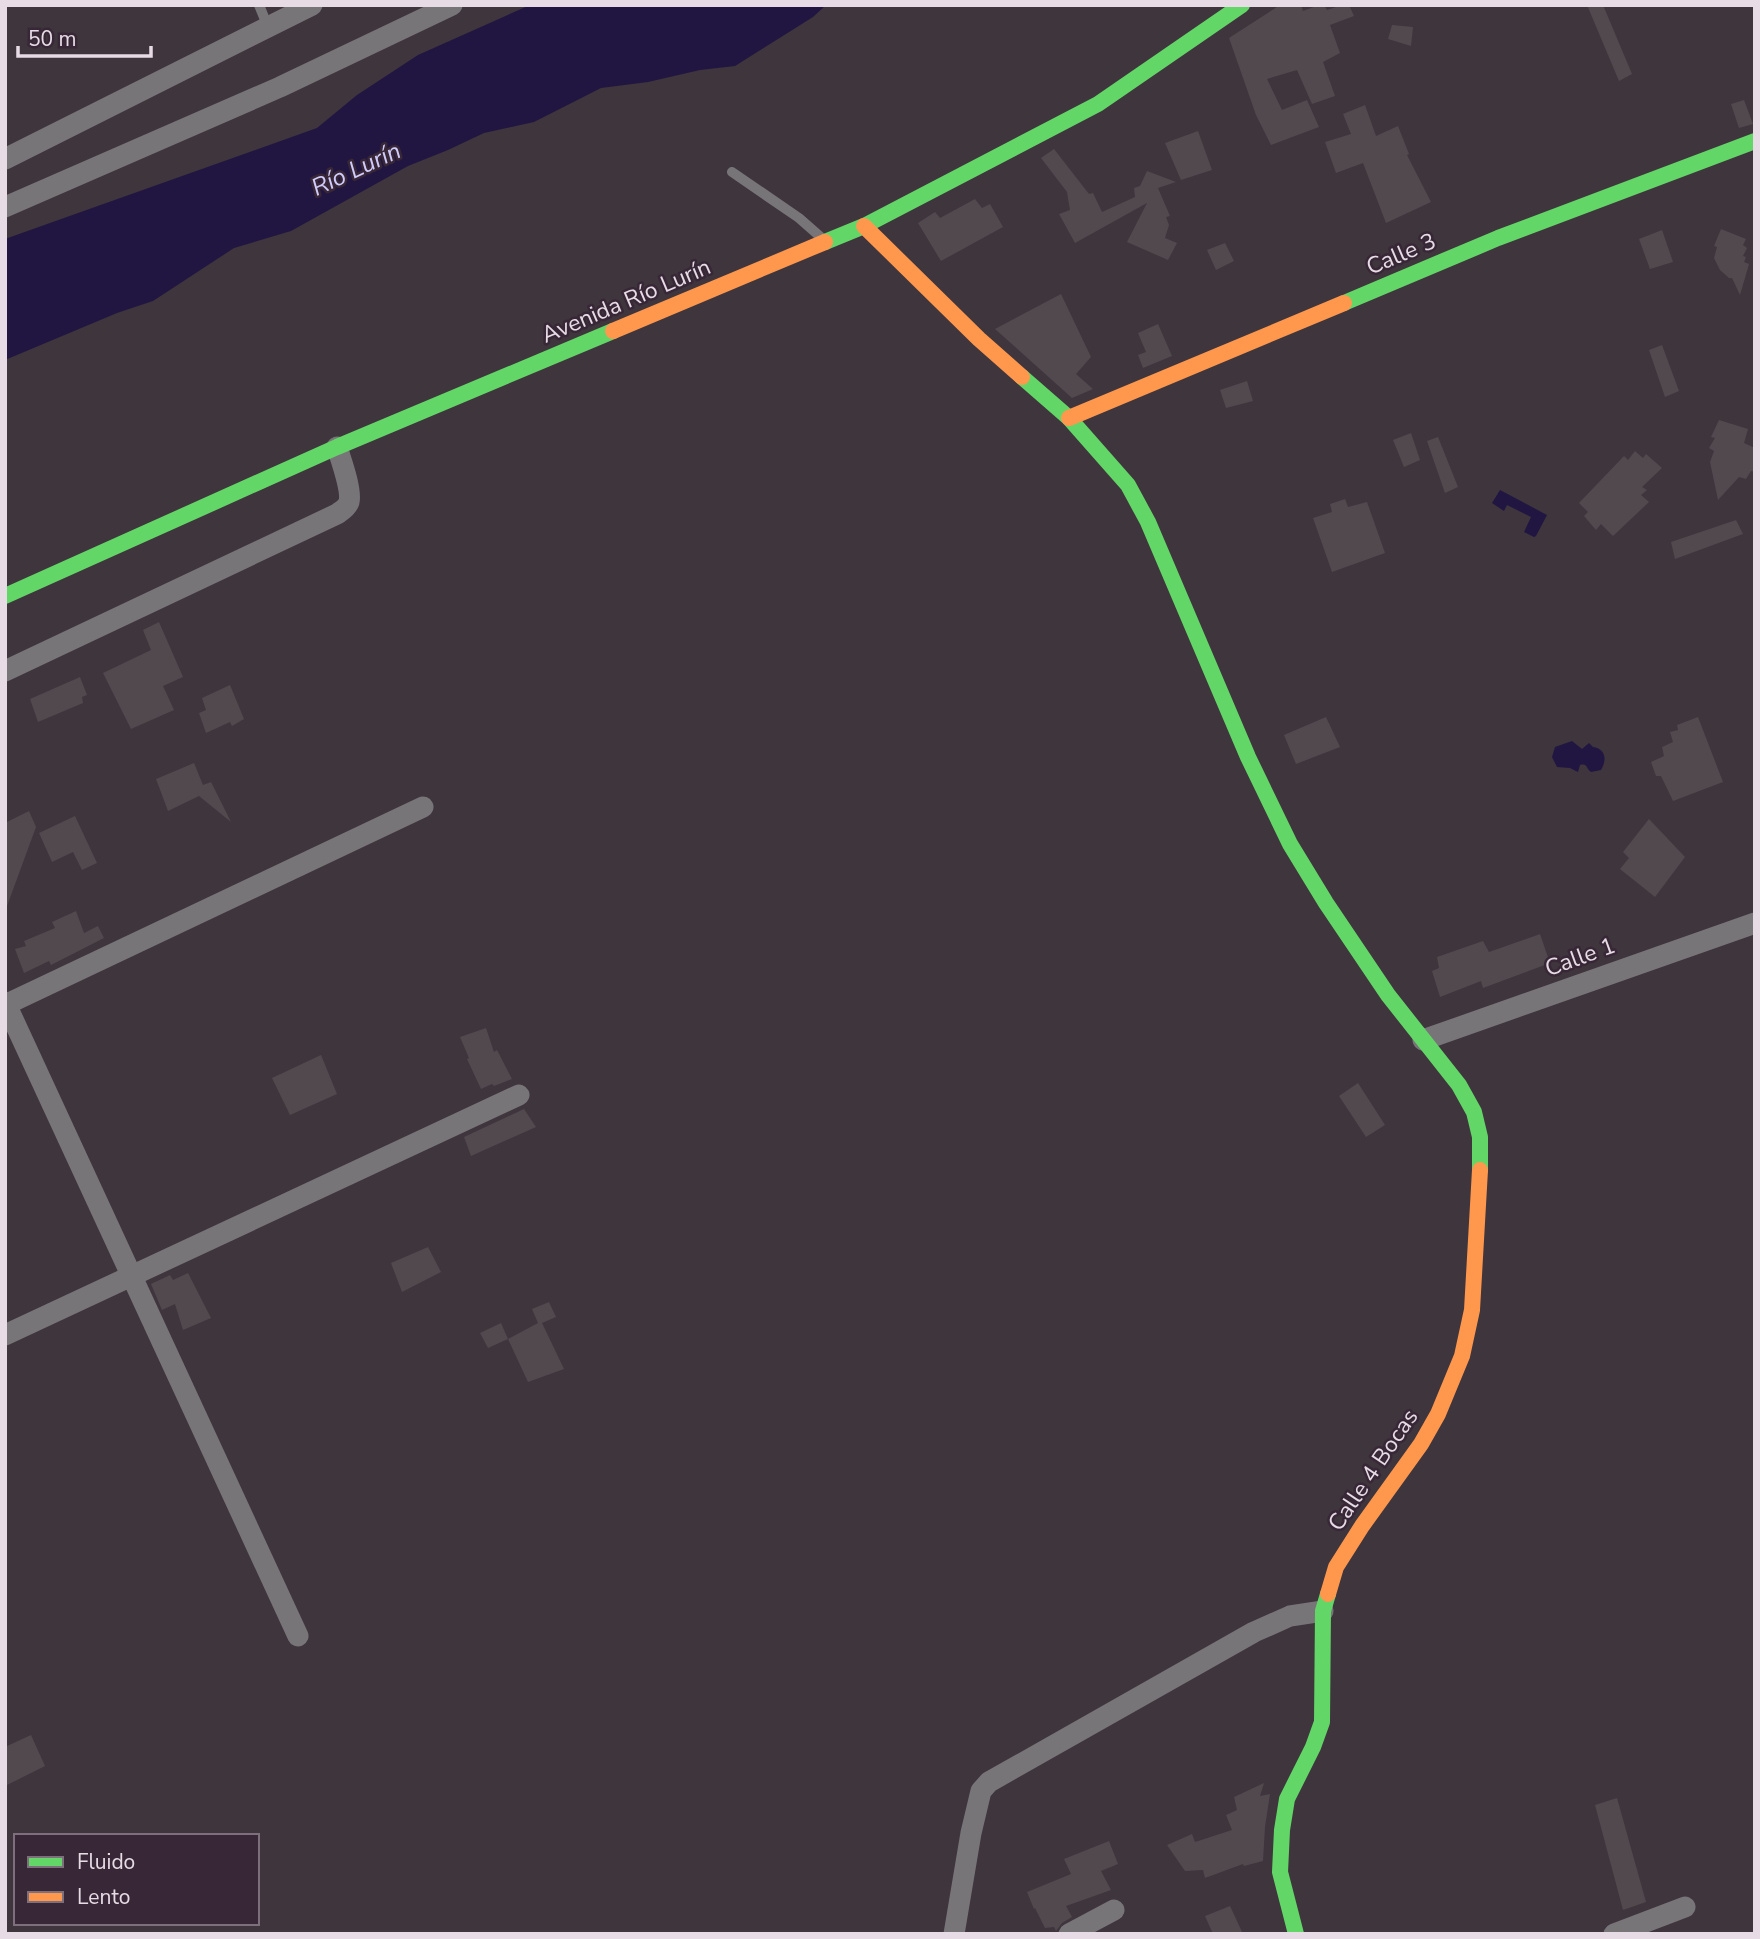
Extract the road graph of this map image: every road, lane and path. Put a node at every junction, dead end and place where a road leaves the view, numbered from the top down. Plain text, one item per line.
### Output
1 (258, 5) edge
2 (312, 5) edge
3 (452, 5) edge
4 (1242, 5) edge
5 (268, 27) junction
6 (1755, 141) edge
7 (5, 159) edge
8 (732, 172) dead end
9 (5, 207) edge
10 (864, 226) junction
11 (826, 242) junction
12 (1069, 418) junction
13 (337, 447) junction
14 (5, 596) edge
15 (5, 671) edge
16 (423, 807) dead end
17 (1755, 923) edge
18 (6, 1004) edge
19 (1423, 1040) junction
20 (519, 1095) dead end
21 (131, 1275) junction
22 (5, 1335) edge
23 (1323, 1611) junction
24 (298, 1636) dead end
25 (1685, 1907) dead end
26 (1114, 1910) dead end
27 (954, 1934) edge
28 (1069, 1934) edge
29 (1296, 1934) edge
30 (1614, 1934) edge

1 - 5 lane
2 - 5 street
3 - 9 street
4 - 10 street, Avenida Río Lurín
5 - 7 street
6 - 12 street, Calle 3
8 - 11 lane
10 - 11 street, Avenida Río Lurín
10 - 12 street, Calle 4 Bocas
11 - 13 street, Avenida Río Lurín
12 - 19 street, Calle 4 Bocas
13 - 14 street, Avenida Río Lurín
13 - 15 street
16 - 18 street
17 - 19 street, Calle 1
18 - 21 street
19 - 23 street, Calle 4 Bocas
20 - 21 street
21 - 22 street
21 - 24 street
23 - 27 street
23 - 29 street, Calle 4 Bocas
25 - 30 street
26 - 28 street

